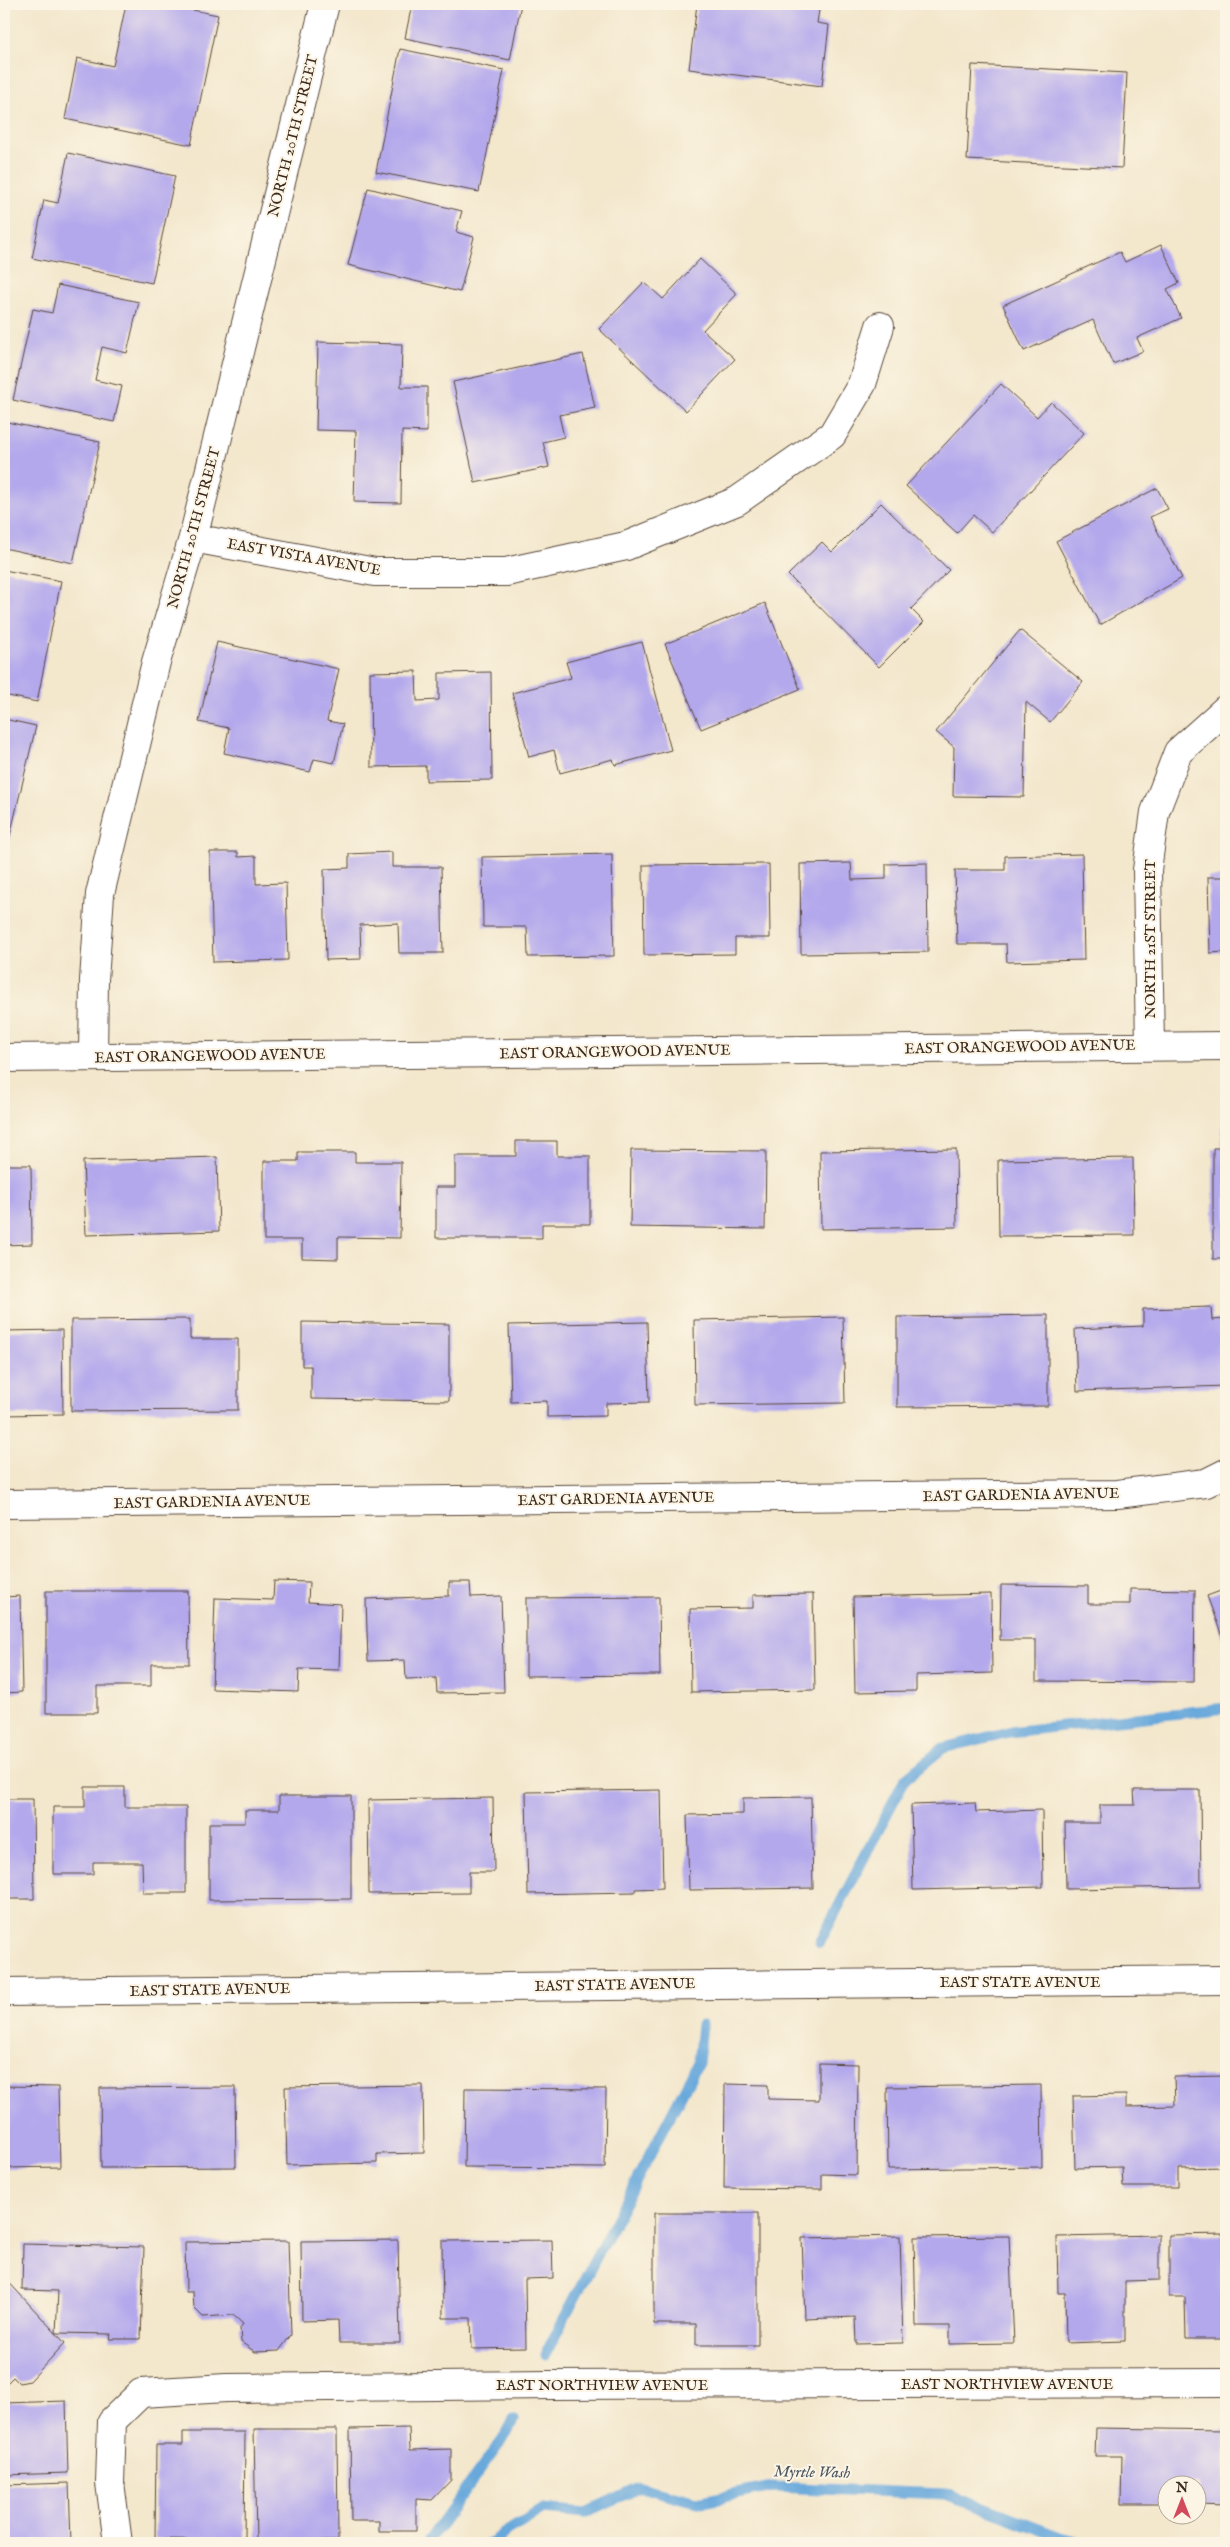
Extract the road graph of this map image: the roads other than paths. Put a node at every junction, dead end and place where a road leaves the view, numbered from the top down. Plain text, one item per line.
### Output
1 (326, 4) edge
2 (880, 326) dead end
3 (193, 538) junction
4 (1226, 709) edge
5 (1150, 1046) junction
6 (1226, 1046) edge
7 (93, 1057) junction
8 (4, 1058) edge
9 (1226, 1473) edge
10 (4, 1504) edge
11 (1226, 1980) edge
12 (4, 1992) edge
13 (1226, 2383) edge
14 (118, 2543) edge

1 - 3 street, NORTH 20TH STREET
2 - 3 street, EAST VISTA AVENUE
3 - 7 street, NORTH 20TH STREET
4 - 5 street, NORTH 21ST STREET
5 - 6 street, EAST ORANGEWOOD AVENUE
5 - 7 street, EAST ORANGEWOOD AVENUE
7 - 8 street, EAST ORANGEWOOD AVENUE
9 - 10 street, EAST GARDENIA AVENUE
11 - 12 street, EAST STATE AVENUE
13 - 14 street, EAST NORTHVIEW AVENUE

